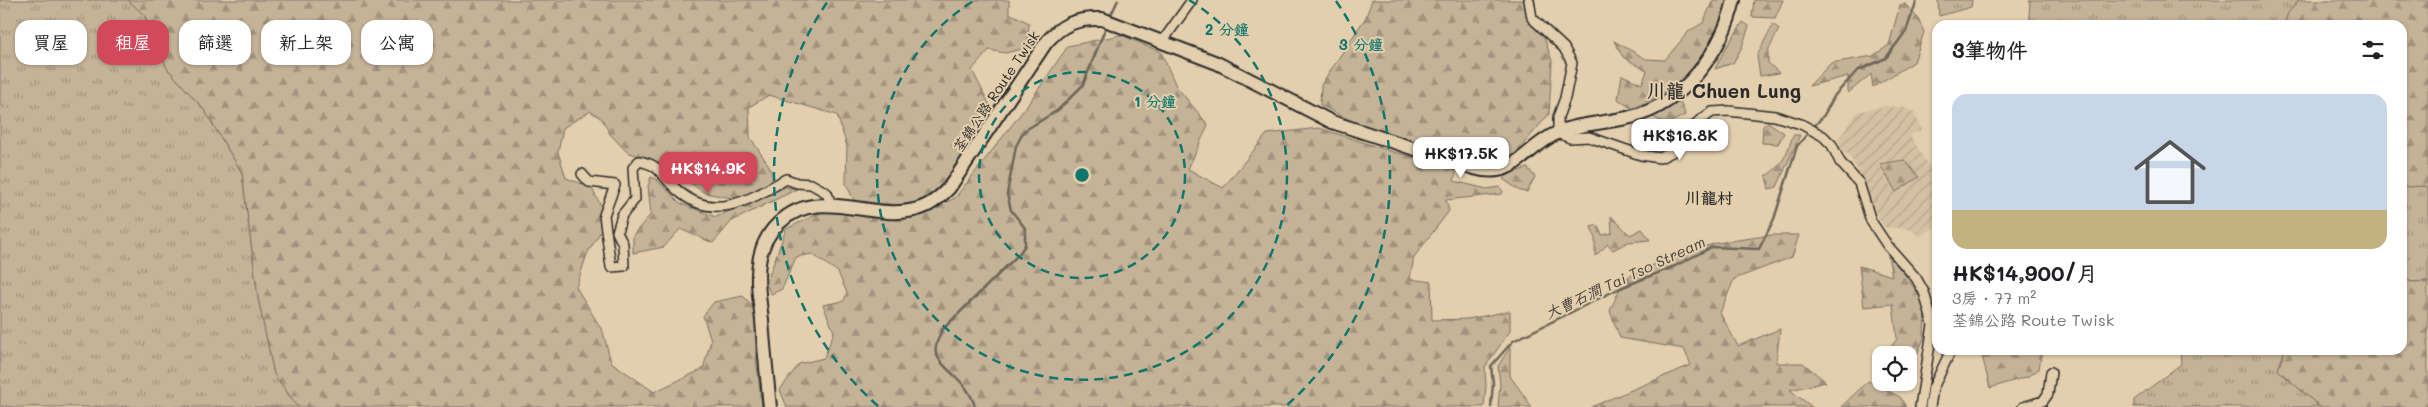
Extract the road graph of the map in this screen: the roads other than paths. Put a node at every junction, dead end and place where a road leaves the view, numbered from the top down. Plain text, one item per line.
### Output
1 (1192, 0) edge
2 (1529, 0) edge
3 (1734, 0) edge
4 (1162, 42) junction
5 (1558, 133) junction
6 (582, 174) dead end
7 (831, 205) junction
8 (1932, 312) edge
9 (1932, 337) edge
10 (1949, 355) edge
11 (2051, 372) dead end
12 (1930, 405) edge
13 (770, 407) edge
14 (1920, 407) edge
15 (1940, 407) edge
16 (2023, 407) edge

1 - 4 street
2 - 5 street
3 - 5 main road, 荃錦公路 Route Twisk
4 - 5 main road, 荃錦公路 Route Twisk
4 - 7 main road, 荃錦公路 Route Twisk
5 - 8 street
6 - 7 street
7 - 13 main road, 荃錦公路 Route Twisk
9 - 14 street
10 - 12 street
11 - 16 street
12 - 15 street

